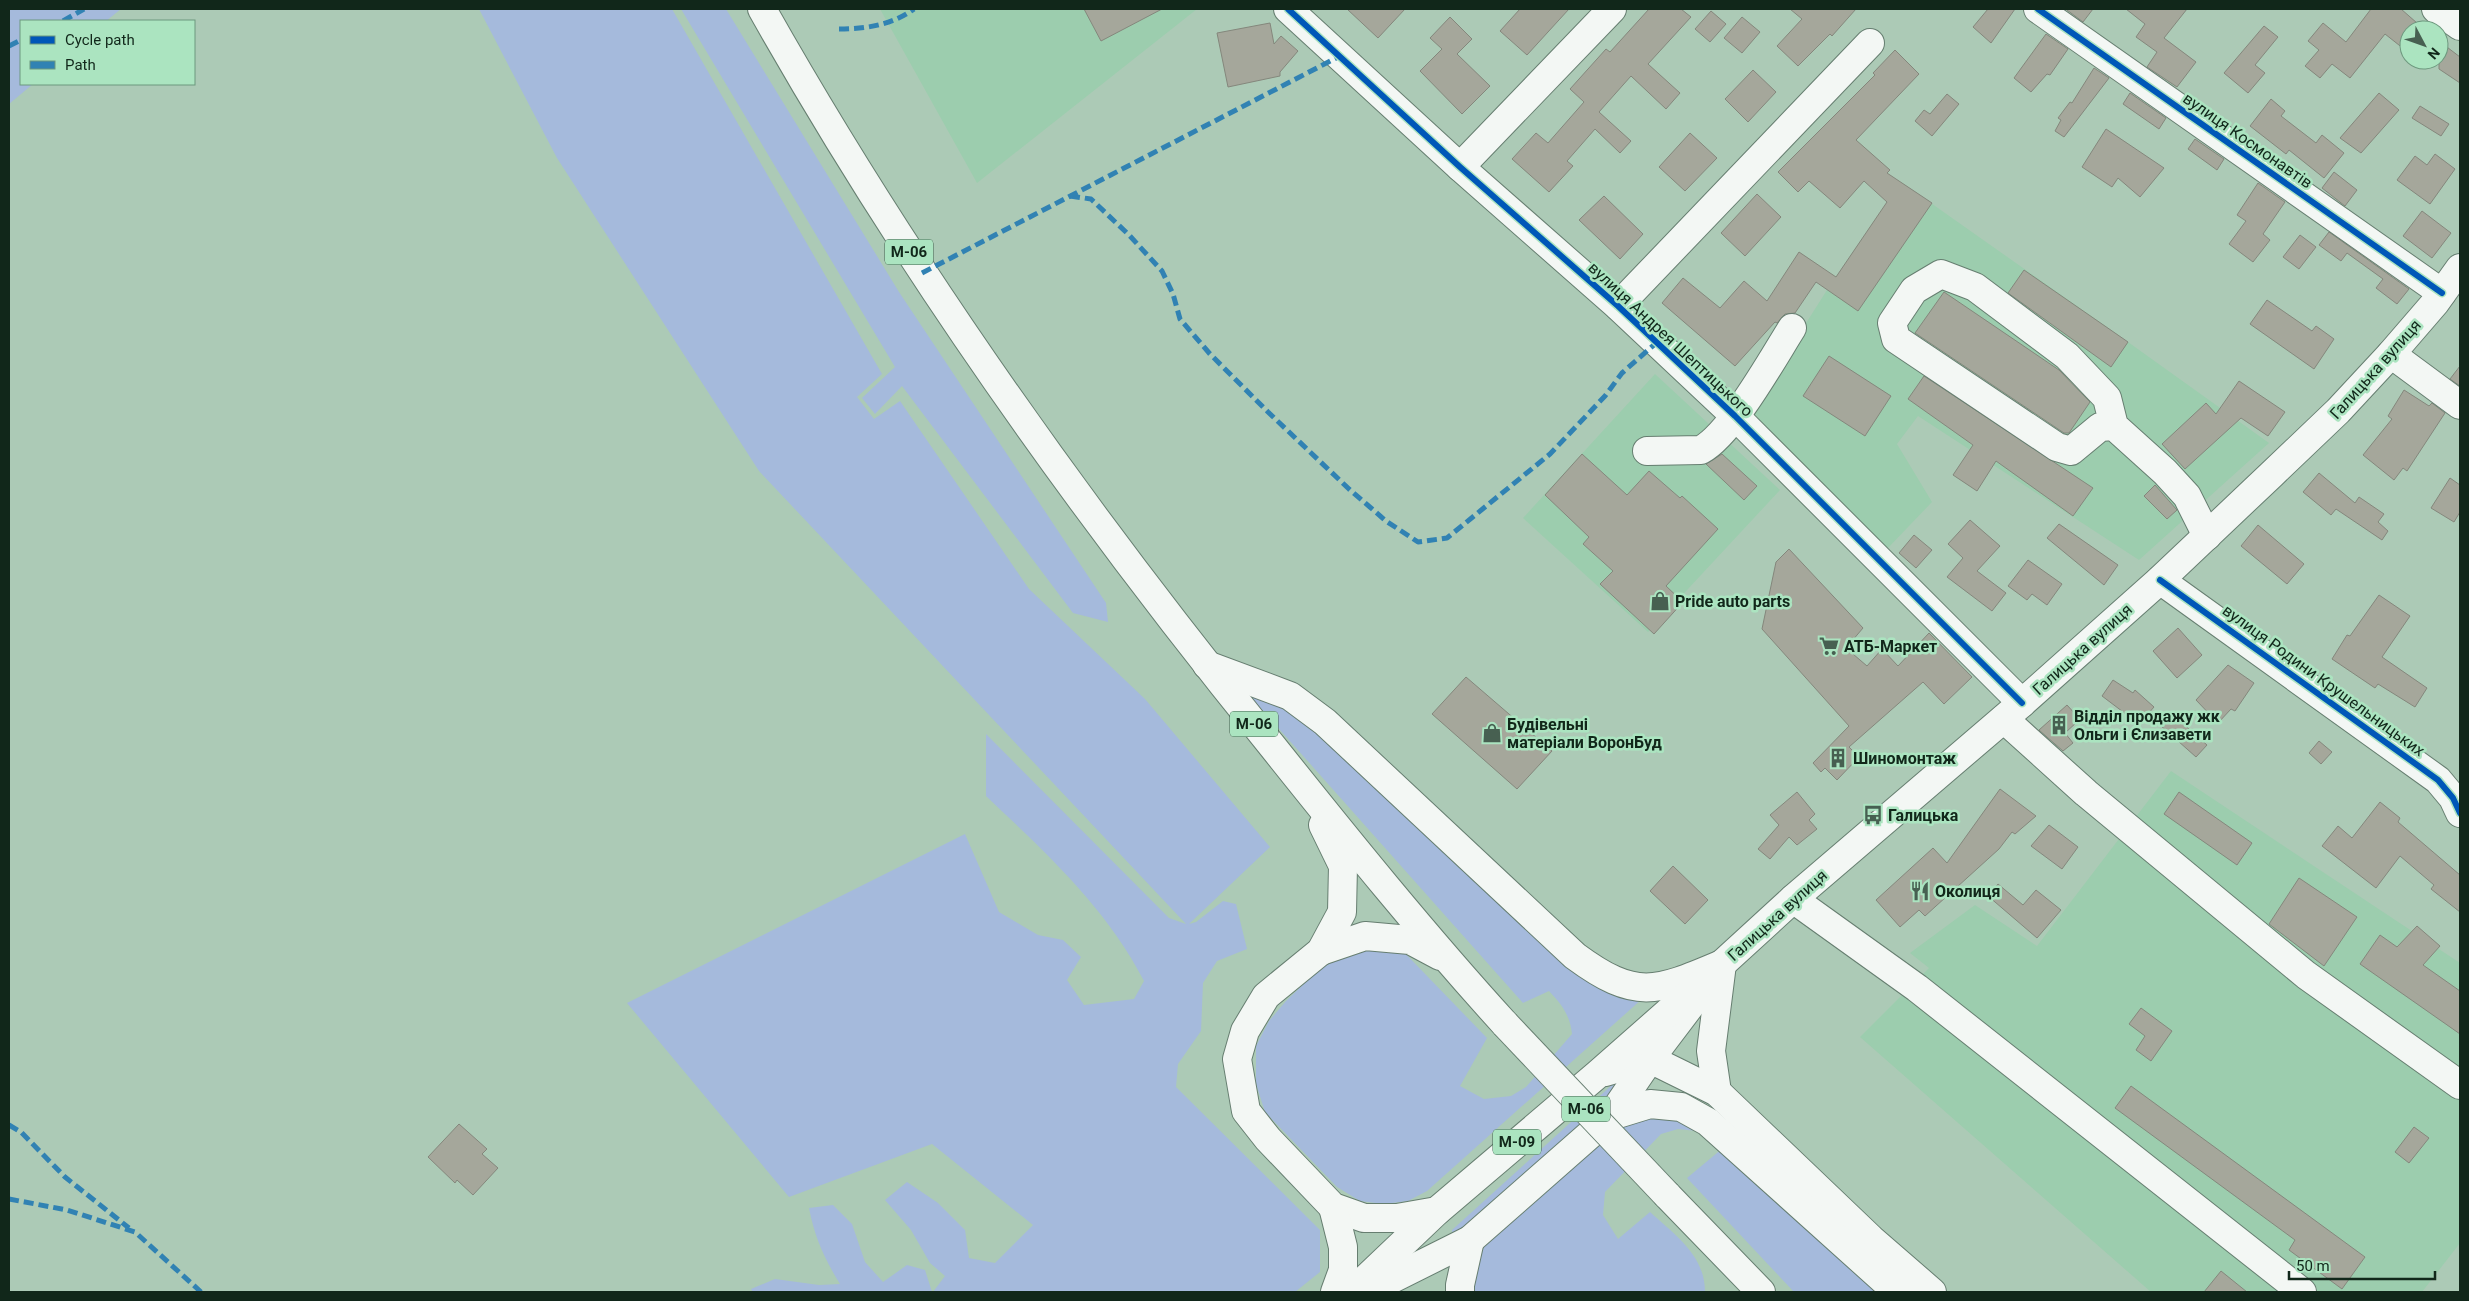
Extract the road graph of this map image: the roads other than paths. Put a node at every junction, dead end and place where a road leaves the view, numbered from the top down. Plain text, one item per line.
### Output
1 (762, 9) edge
2 (1288, 9) edge
3 (1612, 9) edge
4 (2038, 9) edge
5 (2436, 9) edge
6 (2460, 26) edge
7 (1870, 43) dead end
8 (1460, 167) junction
9 (2460, 268) edge
10 (2442, 293) junction
11 (1618, 306) junction
12 (1792, 328) dead end
13 (2391, 354) junction
14 (2460, 405) edge
15 (1735, 416) junction
16 (2114, 426) junction
17 (1647, 451) dead end
18 (2207, 536) junction
19 (2160, 580) junction
20 (1206, 664) junction
21 (2013, 711) junction
22 (1302, 784) junction
23 (2460, 813) edge
24 (1793, 899) junction
25 (1321, 951) junction
26 (1448, 960) junction
27 (1722, 964) junction
28 (1650, 1059) junction
29 (1598, 1074) junction
30 (2460, 1085) edge
31 (1718, 1092) junction
32 (1611, 1116) junction
33 (1333, 1206) junction
34 (1436, 1210) junction
35 (1470, 1240) junction
36 (1335, 1292) edge
37 (1352, 1292) edge
38 (1366, 1292) edge
39 (1460, 1292) edge
40 (1761, 1292) edge
41 (1897, 1292) edge
42 (1932, 1292) edge
43 (2302, 1292) edge

1 - 20 main road, М-06
2 - 8 main road, вулиця Андрея Шептицького
3 - 8 main road
4 - 10 main road, вулиця Космонавтів
5 - 6 main road
7 - 11 main road
8 - 11 main road, вулиця Андрея Шептицького
9 - 10 main road, Галицька вулиця / М-09
10 - 13 main road, Галицька вулиця / М-09
11 - 15 main road, вулиця Андрея Шептицького
12 - 15 main road
13 - 14 main road
13 - 18 main road, Галицька вулиця / М-09
15 - 17 main road
15 - 21 main road, вулиця Андрея Шептицького
16 - 16 main road
16 - 18 main road
18 - 19 main road, Галицька вулиця / М-09
19 - 21 main road, Галицька вулиця / М-09
19 - 23 main road, вулиця Родини Крушельницьких
20 - 22 main road, М-06
20 - 27 main road
21 - 24 main road, Галицька вулиця / М-09
21 - 30 main road, вулиця Андрея Шептицького
22 - 25 main road
22 - 26 main road, М-06
24 - 27 main road, Галицька вулиця / М-09
24 - 43 main road
25 - 26 main road
25 - 33 main road
26 - 40 main road, М-06, bridge
27 - 28 main road, Галицька вулиця / М-09
27 - 29 main road
27 - 31 main road
28 - 29 main road, М-09
28 - 31 main road
28 - 32 main road, М-09
29 - 34 main road, М-09
31 - 42 main road
32 - 35 main road, М-09
32 - 41 main road
33 - 34 main road
33 - 36 main road
34 - 37 main road, М-09
35 - 38 main road, М-09
35 - 39 main road

